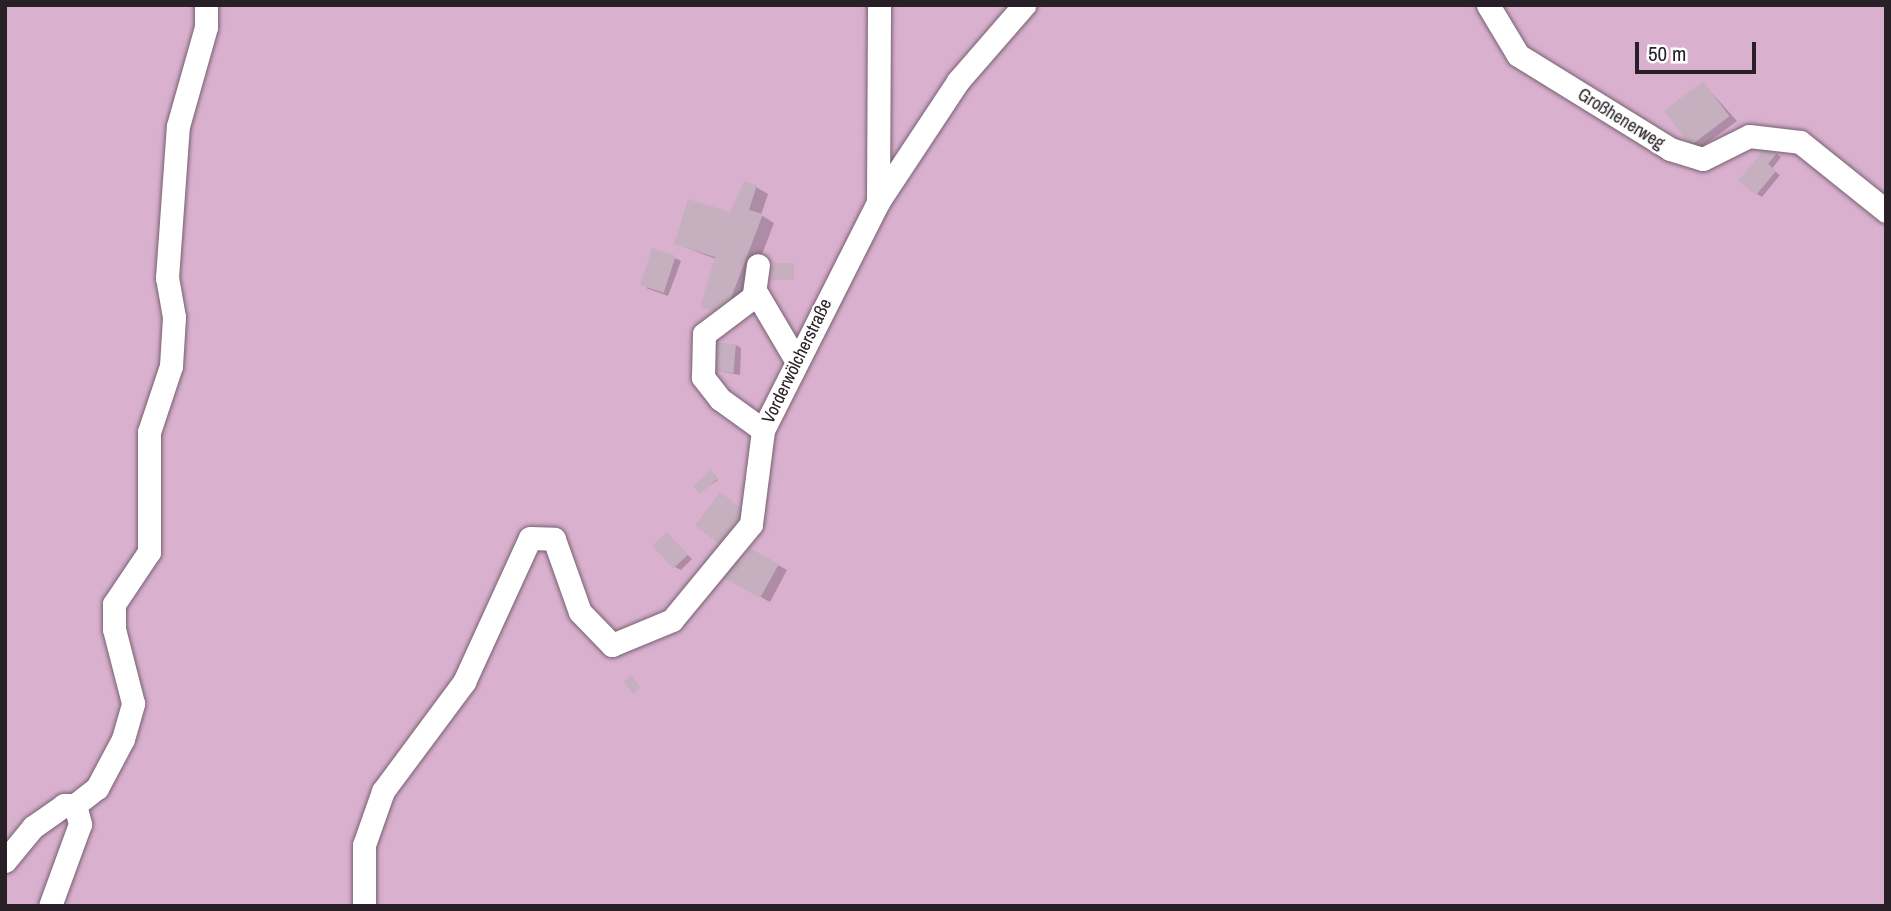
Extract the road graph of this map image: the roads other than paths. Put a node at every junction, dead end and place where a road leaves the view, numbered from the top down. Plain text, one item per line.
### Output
1 (206, 5) edge
2 (879, 5) edge
3 (1024, 5) edge
4 (1488, 5) edge
5 (878, 202) junction
6 (1886, 211) edge
7 (758, 265) dead end
8 (754, 293) junction
9 (796, 360) junction
10 (763, 430) junction
11 (75, 805) junction
12 (5, 861) edge
13 (50, 906) edge
14 (364, 906) edge

1 - 11 street
2 - 5 street
3 - 5 street, Vorderwölcherstraße
4 - 6 street, Großhenerweg
5 - 9 street, Vorderwölcherstraße
7 - 8 street
8 - 9 street
8 - 10 street
9 - 10 street, Vorderwölcherstraße
10 - 14 street, Vorderwölcherstraße
11 - 12 street
11 - 13 street

